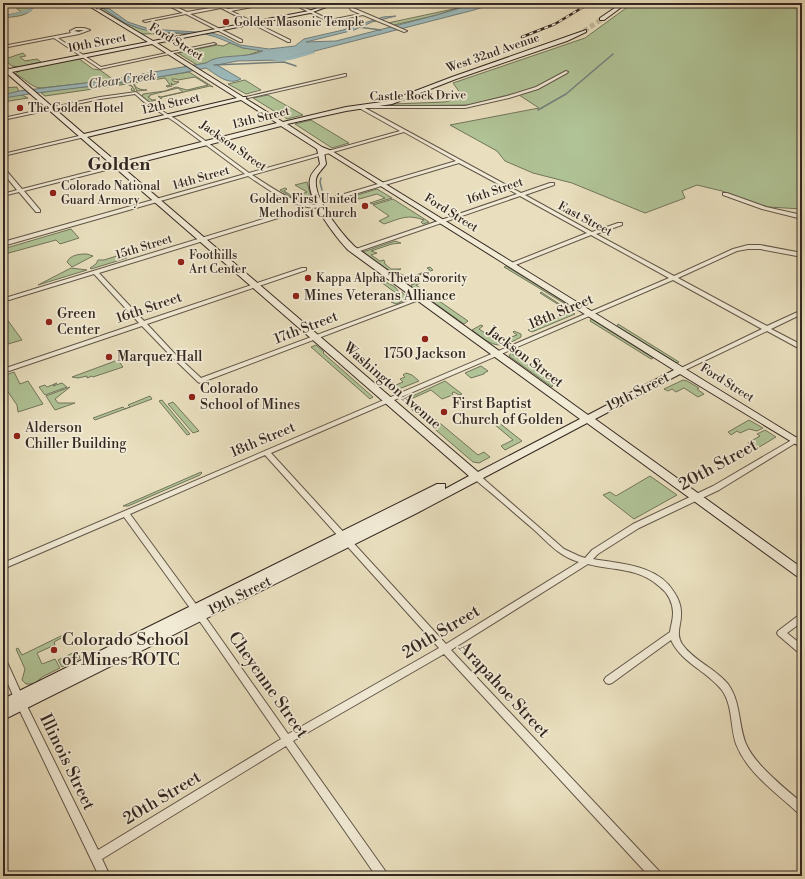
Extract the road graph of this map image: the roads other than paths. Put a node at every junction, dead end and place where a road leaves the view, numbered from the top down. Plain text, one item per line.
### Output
1 (17, 3) edge
2 (86, 3) edge
3 (271, 3) edge
4 (293, 3) edge
5 (336, 3) edge
6 (353, 3) edge
7 (625, 3) edge
8 (3, 6) edge
9 (172, 6) dead end
10 (228, 10) junction
11 (310, 12) junction
12 (187, 13) junction
13 (363, 14) junction
14 (602, 19) tunnel mouth
15 (145, 21) dead end
16 (252, 23) junction
17 (217, 30) junction
18 (405, 31) dead end
19 (584, 31) tunnel mouth
20 (76, 33) dead end
21 (56, 38) junction
22 (241, 41) dead end
23 (289, 41) dead end
24 (151, 42) junction
25 (214, 44) dead end
26 (3, 47) edge
27 (170, 53) junction
28 (83, 56) junction
29 (5, 70) edge
30 (566, 72) dead end
31 (345, 75) dead end
32 (409, 96) joint
33 (245, 97) junction
34 (360, 107) junction
35 (51, 109) junction
36 (168, 116) junction
37 (3, 119) edge
38 (282, 123) junction
39 (404, 131) junction
40 (83, 136) junction
41 (206, 143) junction
42 (321, 151) junction
43 (330, 152) junction
44 (3, 155) edge
45 (458, 162) junction
46 (116, 166) junction
47 (3, 170) edge
48 (359, 171) junction
49 (248, 174) junction
50 (552, 184) dead end
51 (381, 185) junction
52 (22, 191) junction
53 (725, 194) dead end
54 (3, 195) edge
55 (520, 195) junction
56 (157, 201) junction
57 (320, 204) junction
58 (38, 211) dead end
59 (286, 214) dead end
60 (802, 217) edge
61 (441, 222) junction
62 (620, 224) dead end
63 (591, 233) junction
64 (203, 240) junction
65 (3, 244) edge
66 (355, 251) junction
67 (802, 256) edge
68 (511, 265) junction
69 (304, 269) dead end
70 (96, 273) junction
71 (673, 278) junction
72 (255, 285) junction
73 (420, 298) junction
74 (7, 299) dead end
75 (802, 312) edge
76 (589, 314) junction
77 (144, 323) junction
78 (768, 329) junction
79 (316, 337) junction
80 (802, 348) edge
81 (496, 354) junction
82 (681, 370) junction
83 (3, 371) edge
84 (387, 400) junction
85 (586, 419) junction
86 (800, 441) edge
87 (267, 453) junction
88 (476, 476) junction
89 (695, 497) junction
90 (126, 514) junction
91 (346, 539) junction
92 (588, 560) junction
93 (3, 566) edge
94 (802, 574) edge
95 (198, 613) junction
96 (802, 617) edge
97 (673, 634) junction
98 (445, 649) junction
99 (802, 650) edge
100 (3, 662) edge
101 (609, 680) dead end
102 (20, 701) junction
103 (3, 705) edge
104 (3, 714) edge
105 (287, 740) junction
106 (802, 810) edge
107 (96, 857) junction
108 (105, 876) edge
109 (382, 876) edge
110 (656, 876) edge

1 - 8 street
2 - 24 main road, Ford Street
3 - 10 street
4 - 11 street
5 - 11 main road, 10th Street
6 - 13 street
7 - 14 main road
9 - 12 street
10 - 12 street
10 - 16 street
11 - 13 street
11 - 16 main road, 10th Street
12 - 15 street
12 - 17 street
13 - 18 street
16 - 17 main road, 10th Street
16 - 23 street
17 - 22 street
17 - 24 main road, 10th Street
19 - 32 main road, West 32nd Avenue
20 - 21 street
21 - 26 street
21 - 28 street
24 - 27 main road, Ford Street
24 - 28 main road, 10th Street
25 - 27 street
27 - 28 street
27 - 33 main road, Ford Street
28 - 29 main road, 10th Street
29 - 35 main road, Washington Avenue
30 - 34 street, Castle Rock Drive
31 - 33 street, 12th Street
32 - 34 main road, 13th Street
33 - 36 main road, 12th Street
33 - 38 main road, Ford Street
34 - 38 main road, 13th Street
34 - 39 street, East Street
35 - 36 street, Jackson Street
35 - 37 street
35 - 40 main road, Washington Avenue
36 - 40 main road, 12th Street
36 - 41 street, Jackson Street
38 - 41 main road, 13th Street
38 - 42 main road, Ford Street
39 - 43 street
39 - 45 street, East Street
40 - 44 street, 12th Street
40 - 46 main road, Washington Avenue
41 - 46 main road, 13th Street
41 - 49 street, Jackson Street
42 - 43 main road, Ford Street
42 - 48 main road
42 - 49 street, 14th Street
42 - 57 main road, Jackson Street
43 - 48 main road, Ford Street
45 - 51 street
45 - 55 street, East Street
46 - 52 street, 13th Street
46 - 56 main road, Washington Avenue
47 - 52 street
48 - 51 main road, Ford Street
49 - 56 street, 14th Street
49 - 57 street, Jackson Street
50 - 55 street, 16th Street
51 - 57 street
51 - 61 main road, Ford Street
52 - 54 street, 13th Street
52 - 58 street
53 - 60 street
55 - 61 street, 16th Street
55 - 63 street, East Street
56 - 64 main road, Washington Avenue
56 - 65 street, 14th Street
57 - 66 main road, Jackson Street
59 - 64 street, 15th Street
61 - 66 street, 16th Street
61 - 68 main road, Ford Street
62 - 63 street
63 - 68 street
63 - 71 street, East Street
64 - 70 street, 15th Street
64 - 72 main road, Washington Avenue
66 - 73 main road, Jackson Street
67 - 71 street, 18th Street
68 - 76 main road, Ford Street
69 - 72 street, 16th Street
70 - 74 street, 15th Street
70 - 77 street
71 - 76 street, 18th Street
71 - 78 street, East Street
72 - 77 street, 16th Street
72 - 79 main road, Washington Avenue
73 - 79 street, 17th Street
73 - 81 main road, Jackson Street
75 - 78 street, 19th Street
76 - 81 street, 18th Street
76 - 82 main road, Ford Street
77 - 79 street, 17th Street
77 - 83 street, 16th Street
78 - 80 street, East Street
78 - 82 street, 19th Street
79 - 84 main road, Washington Avenue
81 - 84 street, 18th Street
81 - 85 main road, Jackson Street
82 - 85 main road, 19th Street
82 - 86 main road, Ford Street
84 - 87 street, 18th Street
84 - 88 main road, Washington Avenue
85 - 88 main road, 19th Street
85 - 89 main road, Jackson Street
86 - 89 street, 20th Street
87 - 90 street, 18th Street
87 - 91 street, Arapahoe Street
88 - 91 main road, 19th Street
88 - 92 street, Washington Avenue
89 - 92 street, 20th Street
89 - 94 main road, Jackson Street
90 - 93 street, 18th Street
90 - 95 street, Cheyenne Street
91 - 95 main road, 19th Street
91 - 98 street, Arapahoe Street
92 - 97 street, Washington Avenue
92 - 98 street, 20th Street
95 - 102 main road, 19th Street
95 - 105 street, Cheyenne Street
96 - 99 street
97 - 101 street
97 - 106 street
98 - 105 street, 20th Street
98 - 110 street, Arapahoe Street
100 - 102 street, Illinois Street
102 - 103 main road, 19th Street
102 - 104 main road, 19th Street
102 - 107 street, Illinois Street
105 - 107 street, 20th Street
105 - 109 street, Cheyenne Street
107 - 108 street, Illinois Street

